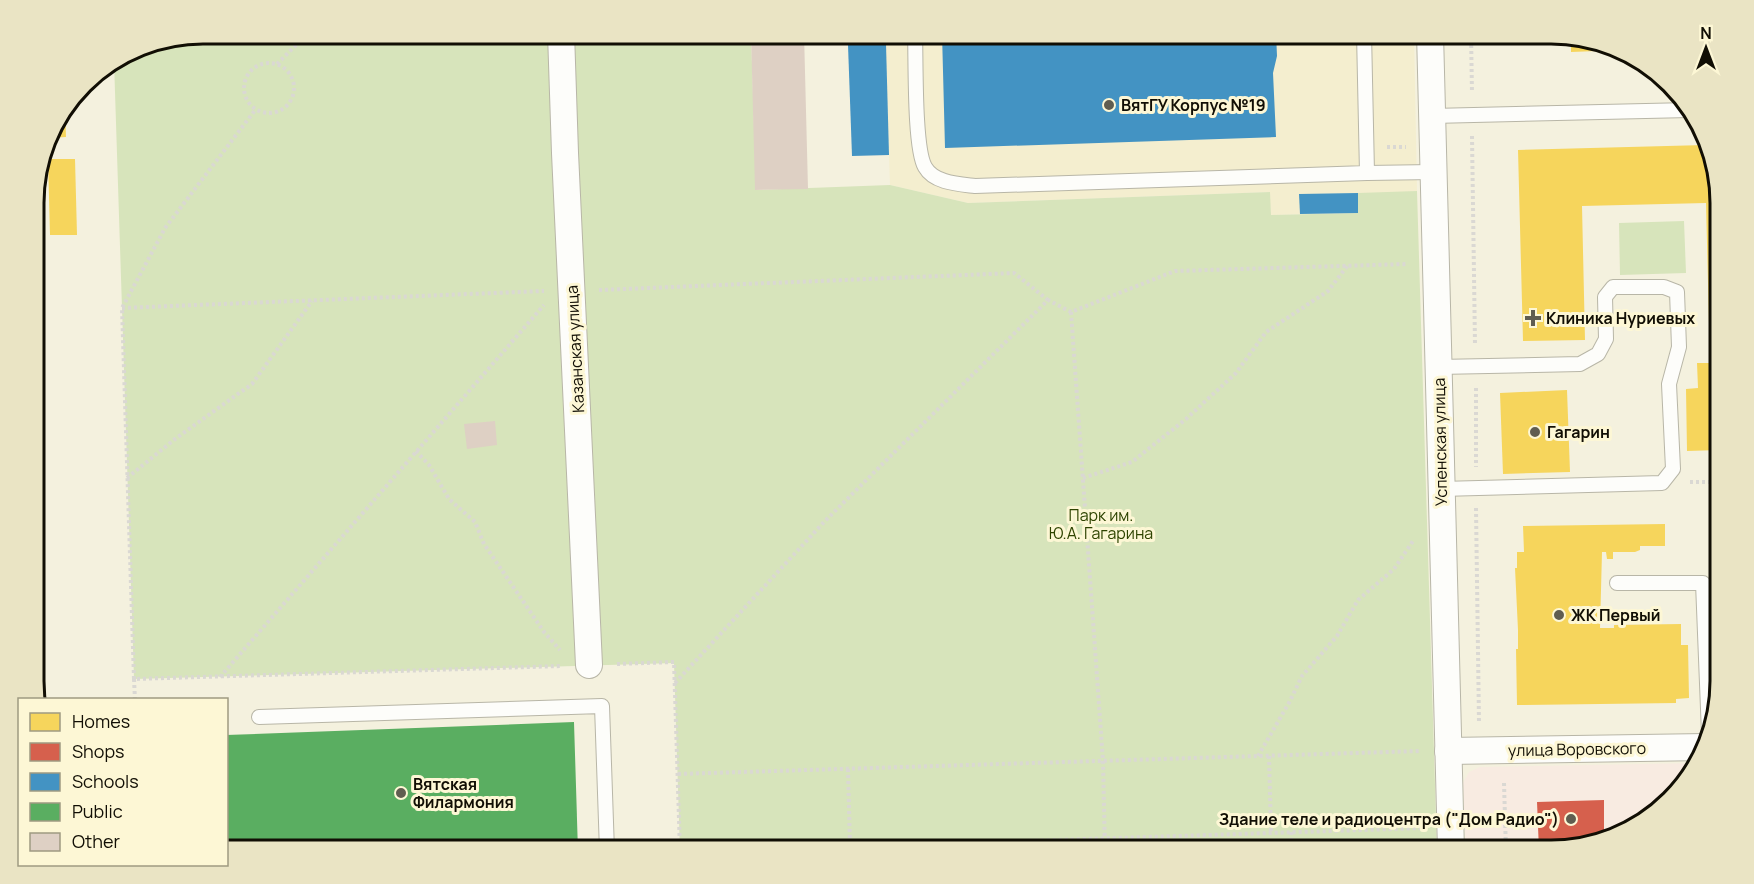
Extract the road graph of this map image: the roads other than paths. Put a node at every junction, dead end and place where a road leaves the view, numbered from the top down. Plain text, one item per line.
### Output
1 (561, 44) edge
2 (915, 44) edge
3 (1364, 44) edge
4 (1430, 44) edge
5 (1681, 110) edge
6 (1432, 116) junction
7 (1433, 172) junction
8 (1367, 173) junction
9 (1438, 367) junction
10 (1441, 489) junction
11 (1617, 584) dead end
12 (578, 661) road end
13 (1708, 706) edge
14 (259, 717) dead end
15 (1696, 747) edge
16 (1448, 751) junction
17 (607, 840) edge
18 (1451, 840) edge

1 - 12 street, Казанская улица
2 - 8 lane
3 - 8 lane
4 - 6 street, Успенская улица
5 - 6 lane
6 - 7 street, Успенская улица
7 - 8 lane
7 - 9 street, Успенская улица
9 - 10 street, Успенская улица
9 - 10 lane
10 - 16 street, Успенская улица
11 - 13 lane
14 - 17 lane
15 - 16 street, улица Воровского
16 - 18 street, Успенская улица

